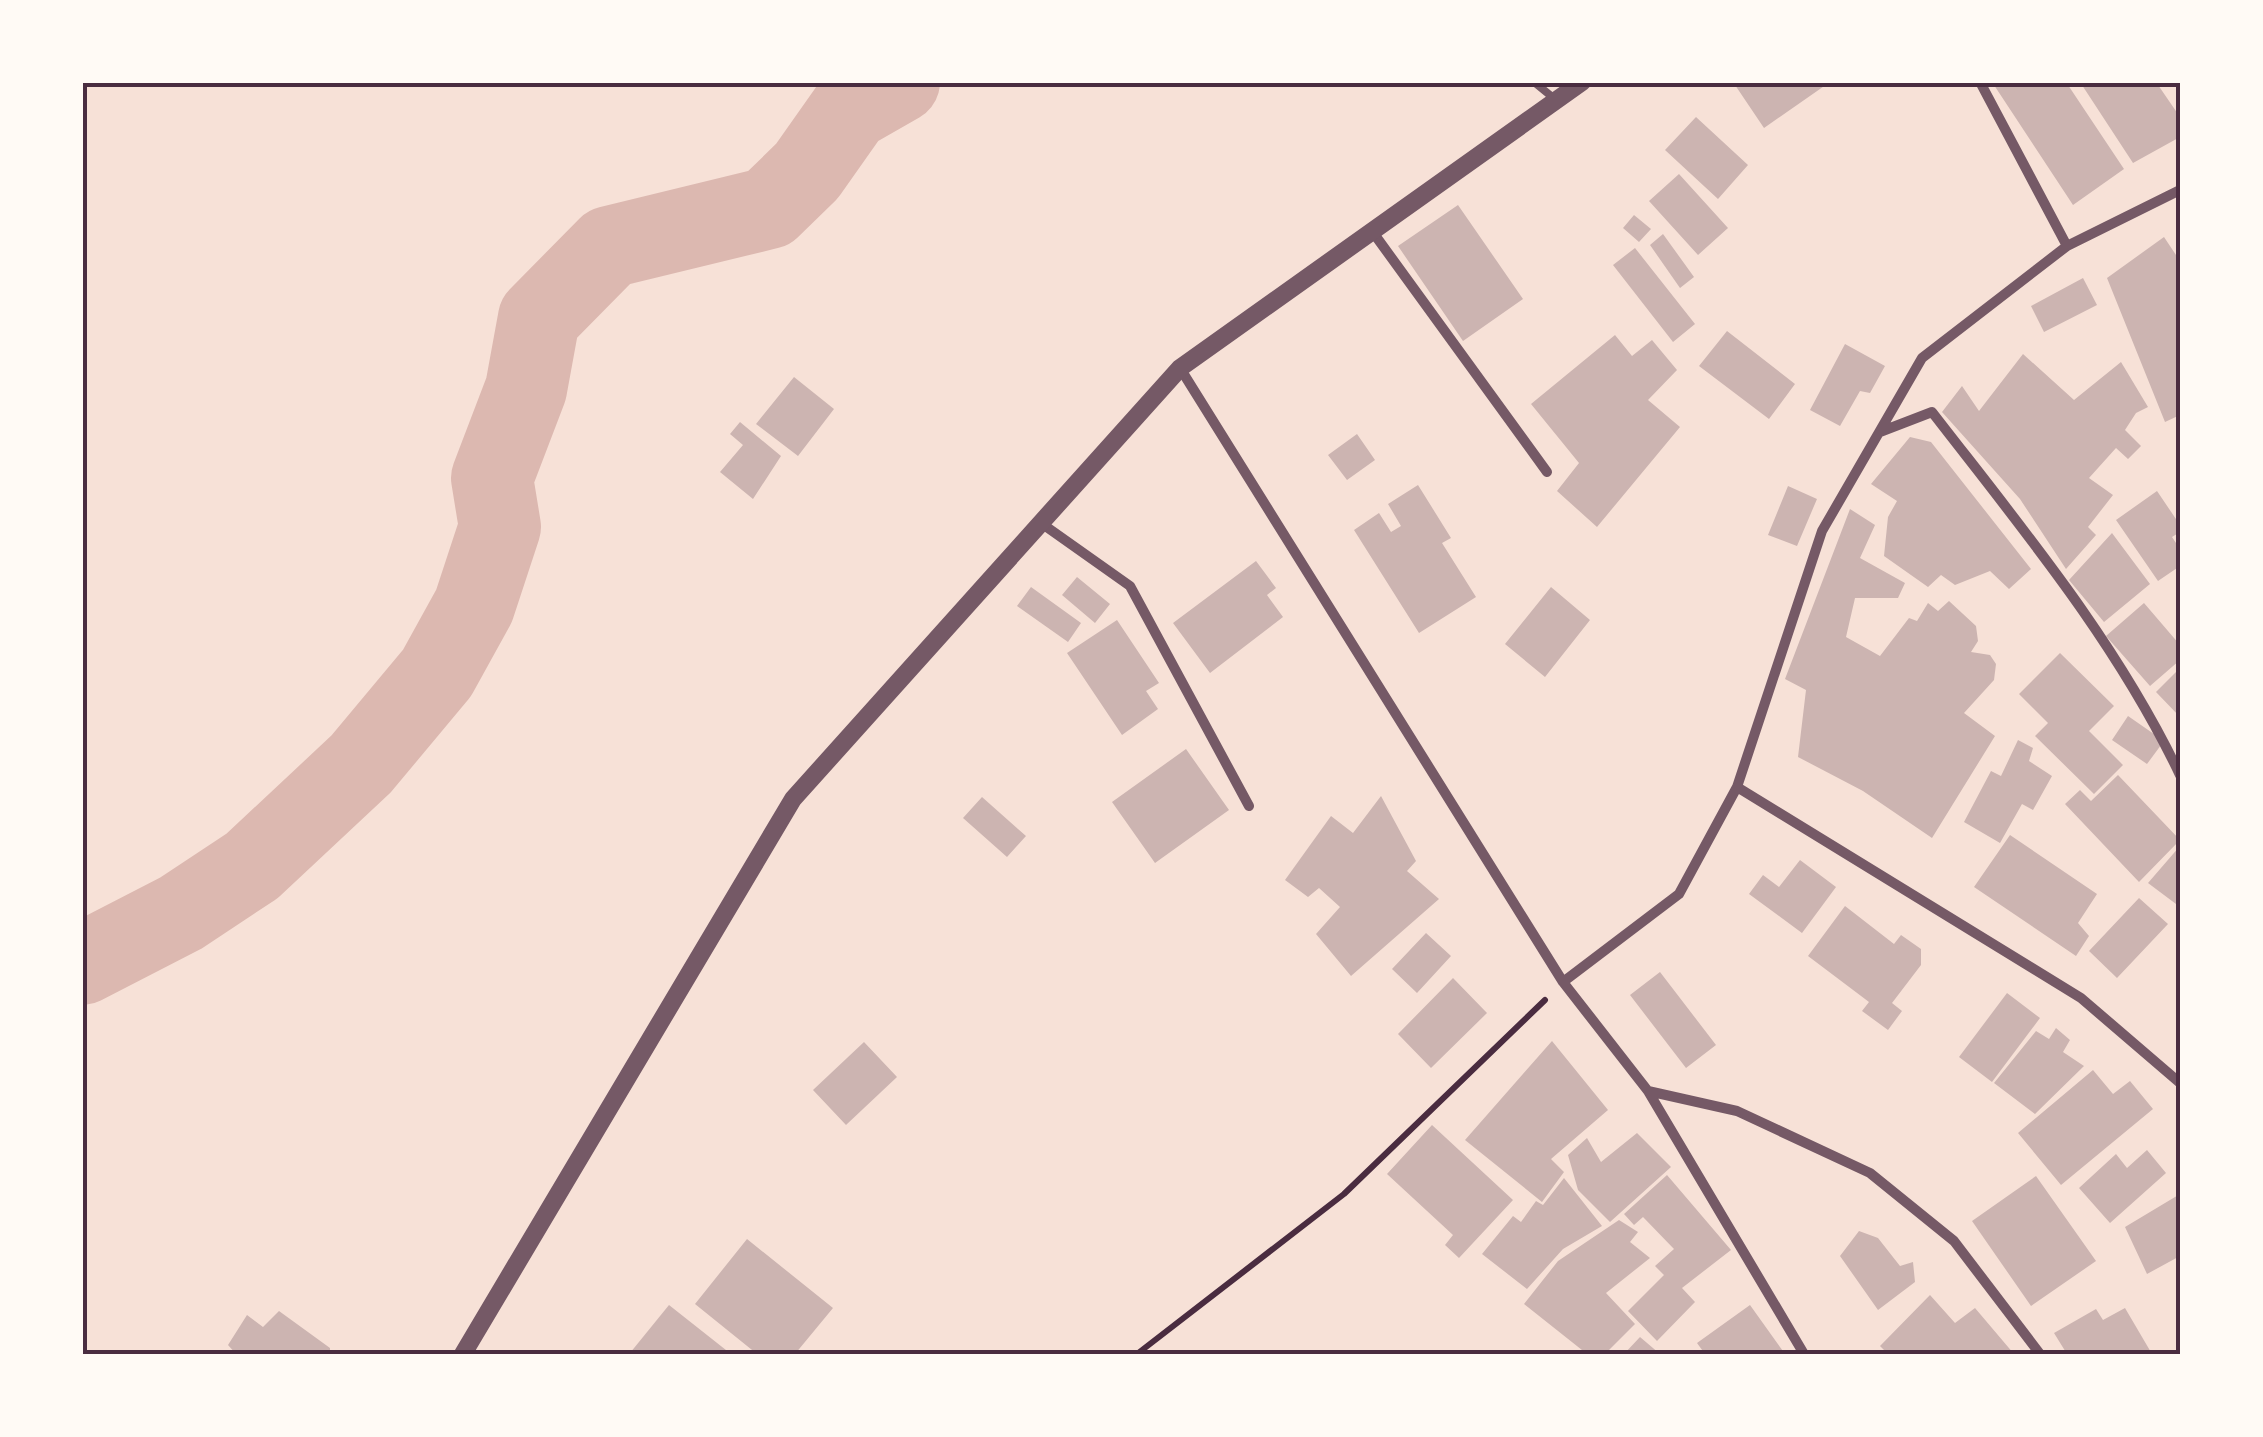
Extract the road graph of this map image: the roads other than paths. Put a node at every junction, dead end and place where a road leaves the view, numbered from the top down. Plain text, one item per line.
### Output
1 (1534, 82) edge
2 (1582, 82) edge
3 (1980, 82) edge
4 (1556, 100) junction
5 (2180, 190) edge
6 (1372, 232) junction
7 (2067, 246) junction
8 (1180, 368) junction
9 (1880, 432) junction
10 (1547, 472) dead end
11 (1040, 523) junction
12 (2180, 775) edge
13 (1736, 786) junction
14 (1250, 806) dead end
15 (1564, 982) junction
16 (2180, 1083) edge
17 (1648, 1091) junction
18 (463, 1354) edge
19 (1804, 1354) edge
20 (2040, 1354) edge

1 - 4 lane
2 - 4 street
3 - 7 street
4 - 6 street
5 - 7 street
6 - 8 street
6 - 10 street
7 - 9 street
8 - 11 street
8 - 15 street
9 - 12 street
9 - 13 street
11 - 14 street
11 - 18 street
13 - 15 street
13 - 16 street
15 - 17 street
17 - 19 street
17 - 20 street

